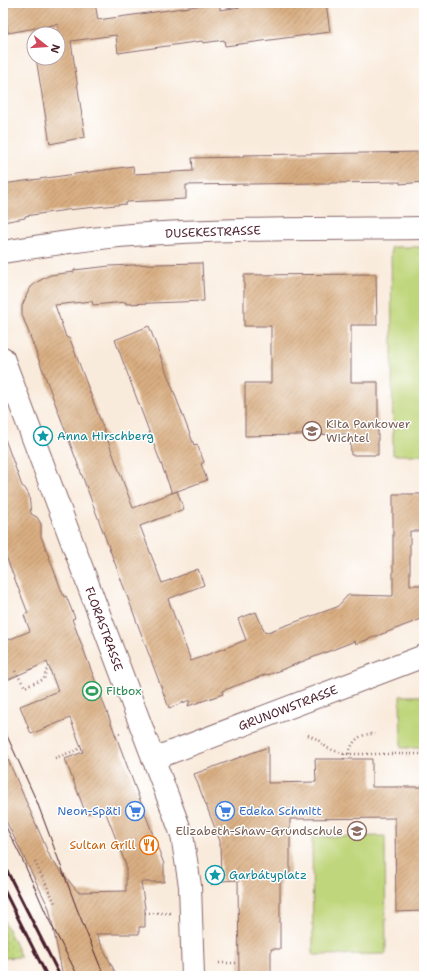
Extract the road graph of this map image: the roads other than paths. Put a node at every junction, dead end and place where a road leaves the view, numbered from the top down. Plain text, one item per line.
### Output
1 (424, 228) edge
2 (3, 252) edge
3 (3, 358) edge
4 (424, 656) edge
5 (153, 759) junction
6 (193, 976) edge

1 - 2 street, DUSEKESTRASSE
3 - 5 street, FLORASTRASSE
4 - 5 street, GRUNOWSTRASSE
5 - 6 street, FLORASTRASSE

